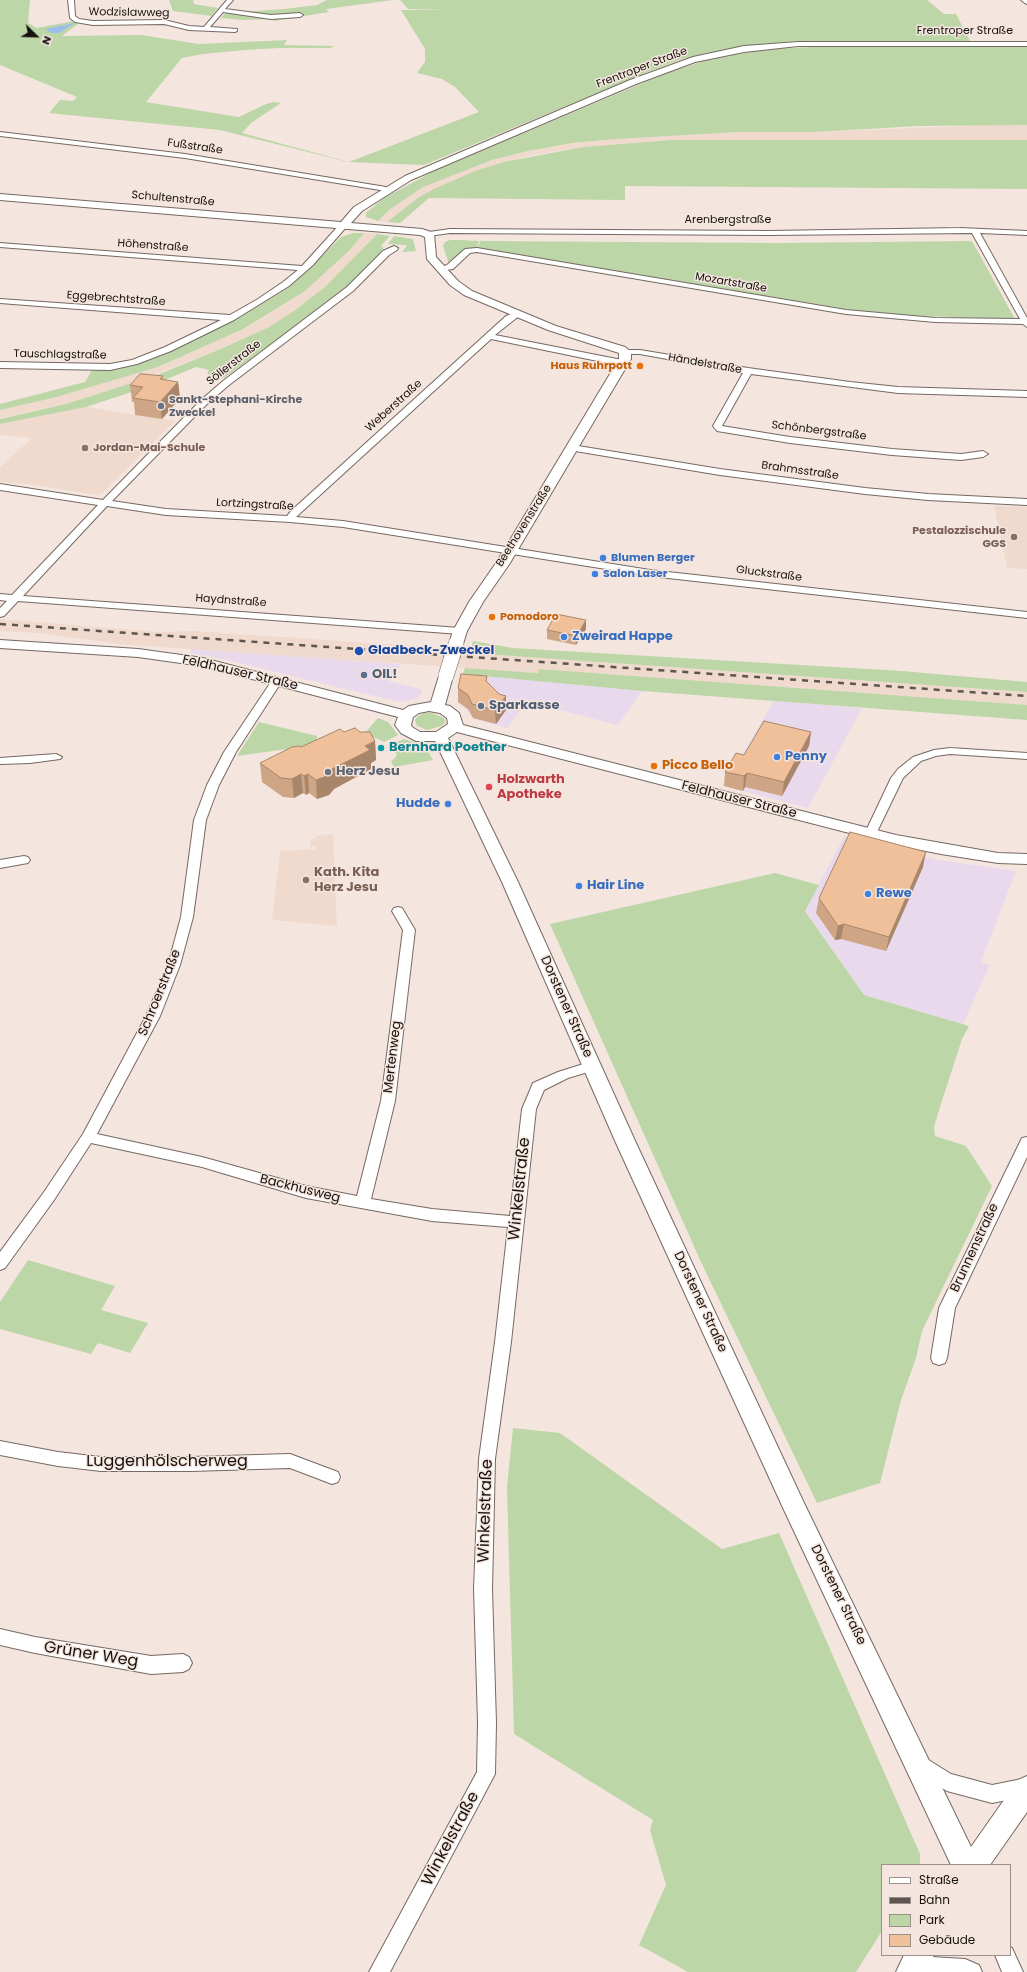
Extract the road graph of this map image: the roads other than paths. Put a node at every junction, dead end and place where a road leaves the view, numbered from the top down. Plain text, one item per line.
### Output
1 (71, 0) edge
2 (230, 0) edge
3 (1024, 0) edge
4 (1027, 2) edge
5 (221, 10) junction
6 (300, 15) dead end
7 (205, 29) junction
8 (236, 30) dead end
9 (1027, 44) edge
10 (0, 134) edge
11 (386, 189) junction
12 (0, 198) edge
13 (344, 225) junction
14 (1027, 233) edge
15 (429, 234) junction
16 (976, 234) junction
17 (1027, 237) edge
18 (0, 245) edge
19 (394, 248) dead end
20 (304, 268) junction
21 (440, 269) junction
22 (0, 301) edge
23 (516, 314) junction
24 (231, 318) junction
25 (1026, 323) edge
26 (489, 336) junction
27 (624, 358) junction
28 (0, 365) edge
29 (748, 371) junction
30 (1027, 394) edge
31 (572, 448) junction
32 (983, 454) dead end
33 (0, 487) edge
34 (105, 502) junction
35 (1027, 502) edge
36 (290, 519) junction
37 (509, 550) junction
38 (0, 597) edge
39 (13, 598) junction
40 (1027, 615) edge
41 (1, 616) edge
42 (458, 637) junction
43 (0, 644) edge
44 (277, 681) junction
45 (437, 707) junction
46 (406, 715) junction
47 (447, 732) junction
48 (1027, 756) edge
49 (56, 757) dead end
50 (0, 761) edge
51 (871, 833) junction
52 (1027, 859) edge
53 (24, 860) dead end
54 (0, 864) edge
55 (398, 911) dead end
56 (593, 1066) junction
57 (88, 1137) junction
58 (1027, 1142) edge
59 (363, 1204) junction
60 (516, 1222) junction
61 (0, 1264) edge
62 (939, 1358) dead end
63 (0, 1448) edge
64 (332, 1477) dead end
65 (0, 1637) edge
66 (183, 1663) dead end
67 (918, 1763) junction
68 (1027, 1788) edge
69 (965, 1864) edge
70 (975, 1864) edge
71 (919, 1956) edge
72 (1005, 1956) edge
73 (379, 1972) edge
74 (910, 1972) edge
75 (926, 1972) edge
76 (972, 1972) edge
77 (1013, 1972) edge

1 - 7 street, Wodzislawweg
2 - 5 street
3 - 4 street
5 - 6 street
5 - 7 street
7 - 8 street, Wodzislawweg
9 - 11 street, Frentroper Straße
10 - 11 street, Fußstraße
11 - 13 street, Frentroper Straße
12 - 13 street, Schultenstraße
13 - 15 street, Arenbergstraße
13 - 20 street, Tauschlagstraße
14 - 16 street, Arenbergstraße
15 - 16 street, Arenbergstraße
15 - 21 street, Händelstraße
16 - 17 street, Arenbergstraße
16 - 25 street
18 - 20 street, Höhenstraße
19 - 34 street, Söllerstraße
20 - 24 street, Tauschlagstraße
21 - 23 street, Händelstraße
21 - 25 street, Mozartstraße
22 - 24 street, Eggebrechtstraße
23 - 26 street, Weberstraße
23 - 27 street, Händelstraße
24 - 28 street, Tauschlagstraße
26 - 27 street, Händelstraße
26 - 36 street, Weberstraße
27 - 29 street, Händelstraße
27 - 31 street, Beethovenstraße
29 - 30 street, Händelstraße
29 - 32 street, Schönbergstraße
31 - 35 street, Brahmsstraße
31 - 37 street, Beethovenstraße
33 - 34 street, Lortzingstraße
34 - 36 street, Lortzingstraße
34 - 39 street, Söllerstraße
36 - 37 street, Lortzingstraße
37 - 40 street, Gluckstraße
37 - 42 street, Beethovenstraße
38 - 39 street, Haydnstraße
39 - 41 street, Söllerstraße
39 - 42 street, Haydnstraße
42 - 45 street, Beethovenstraße, bridge
43 - 44 street, Feldhauser Straße
44 - 46 street, Feldhauser Straße
44 - 57 street, Schroerstraße
45 - 46 street
45 - 47 street, Dorstener Straße
46 - 47 street, Feldhauser Straße
47 - 51 street, Feldhauser Straße
47 - 56 street, Dorstener Straße
48 - 51 street
49 - 50 street
51 - 52 street, Feldhauser Straße
53 - 54 street
55 - 59 street, Mertenweg
56 - 60 street, Winkelstraße
56 - 67 street, Dorstener Straße
57 - 59 street, Backhusweg
57 - 61 street, Schroerstraße
58 - 62 street, Brunnenstraße
59 - 60 street, Backhusweg
60 - 73 street, Winkelstraße
63 - 64 street, Luggenhölscherweg
65 - 66 street, Grüner Weg
67 - 68 street
67 - 69 street, Dorstener Straße
68 - 70 street
71 - 74 street
72 - 77 street
75 - 76 street

